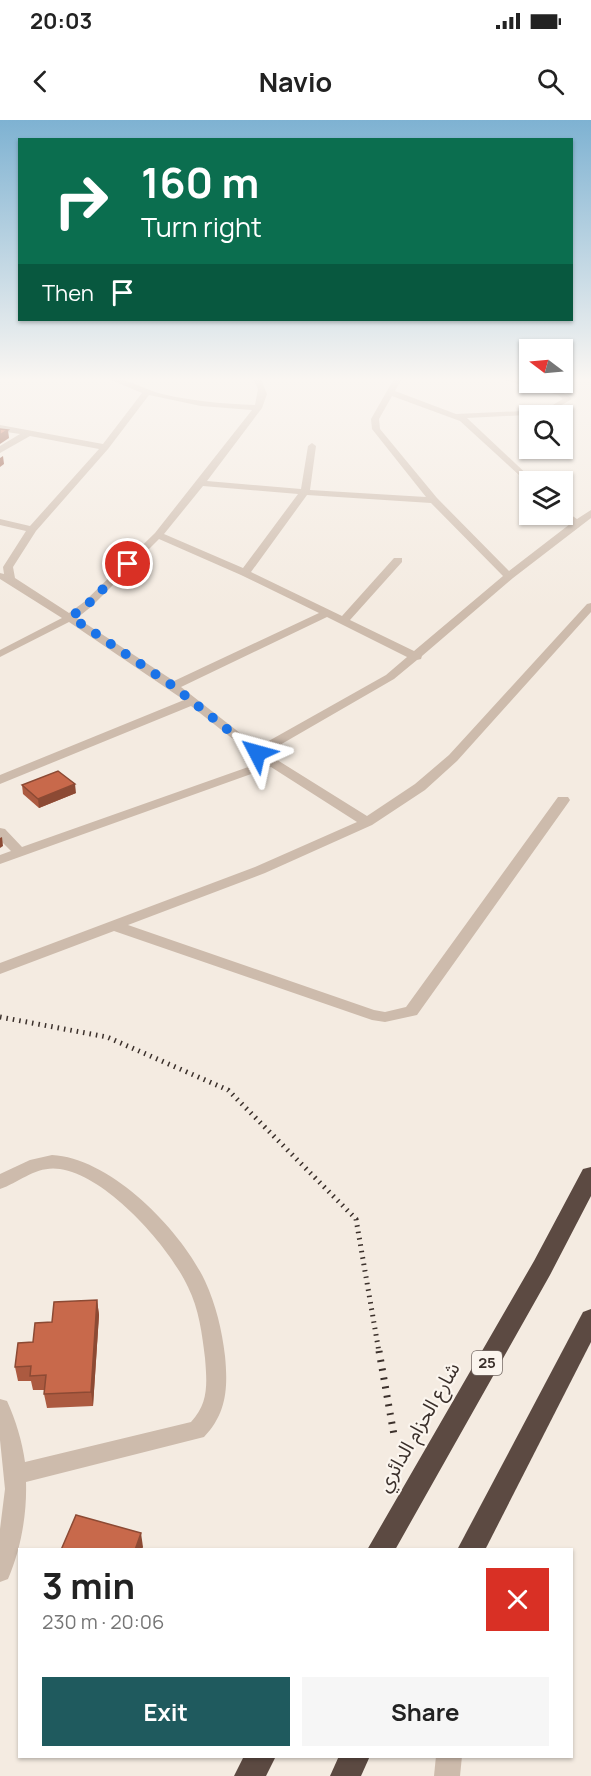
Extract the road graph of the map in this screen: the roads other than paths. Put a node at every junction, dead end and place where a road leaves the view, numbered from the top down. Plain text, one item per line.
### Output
1 (99, 454) edge
2 (223, 454) edge
3 (311, 454) edge
4 (398, 454) edge
5 (499, 454) edge
6 (519, 472) edge
7 (202, 483) junction
8 (305, 491) junction
9 (434, 500) junction
10 (591, 513) edge
11 (0, 522) edge
12 (575, 523) joint
13 (32, 529) junction
14 (158, 535) junction
15 (398, 560) dead end
16 (245, 573) junction
17 (509, 576) junction
18 (5, 578) edge
19 (591, 606) edge
20 (326, 614) junction
21 (71, 617) junction
22 (342, 621) junction
23 (0, 654) edge
24 (417, 657) junction
25 (173, 686) junction
26 (192, 701) junction
27 (257, 753) junction
28 (273, 762) junction
29 (0, 780) edge
30 (563, 800) dead end
31 (368, 822) junction
32 (0, 832) edge
33 (20, 853) junction
34 (0, 860) edge
35 (112, 925) junction
36 (0, 969) edge
37 (591, 1175) edge
38 (0, 1182) edge
39 (591, 1319) edge
40 (0, 1408) edge
41 (18, 1474) junction
42 (477, 1543) edge
43 (381, 1548) edge
44 (0, 1571) edge
45 (260, 1758) edge
46 (354, 1758) edge
47 (449, 1758) edge
48 (249, 1776) edge
49 (345, 1776) edge
50 (447, 1776) edge

1 - 13 street
2 - 7 street
3 - 8 street
4 - 9 street
5 - 6 street
7 - 8 street
7 - 14 street
8 - 9 street
8 - 16 street
9 - 17 street
10 - 12 street
11 - 13 street
12 - 17 street
13 - 18 street
14 - 16 street
14 - 21 street
15 - 22 street
16 - 20 street
17 - 24 street
18 - 21 street
19 - 31 street
20 - 22 street
20 - 25 street
21 - 23 street
21 - 25 street
22 - 24 street
24 - 27 street
25 - 26 street
26 - 27 street
26 - 29 street
27 - 28 street
28 - 31 street
28 - 33 street
30 - 35 street
31 - 35 street
32 - 33 street
33 - 34 street
35 - 36 street
37 - 43 highway, شارع الحزام الدائري / 25
38 - 41 street
39 - 42 highway
40 - 41 street
41 - 44 street
45 - 48 highway
46 - 49 highway
47 - 50 street

